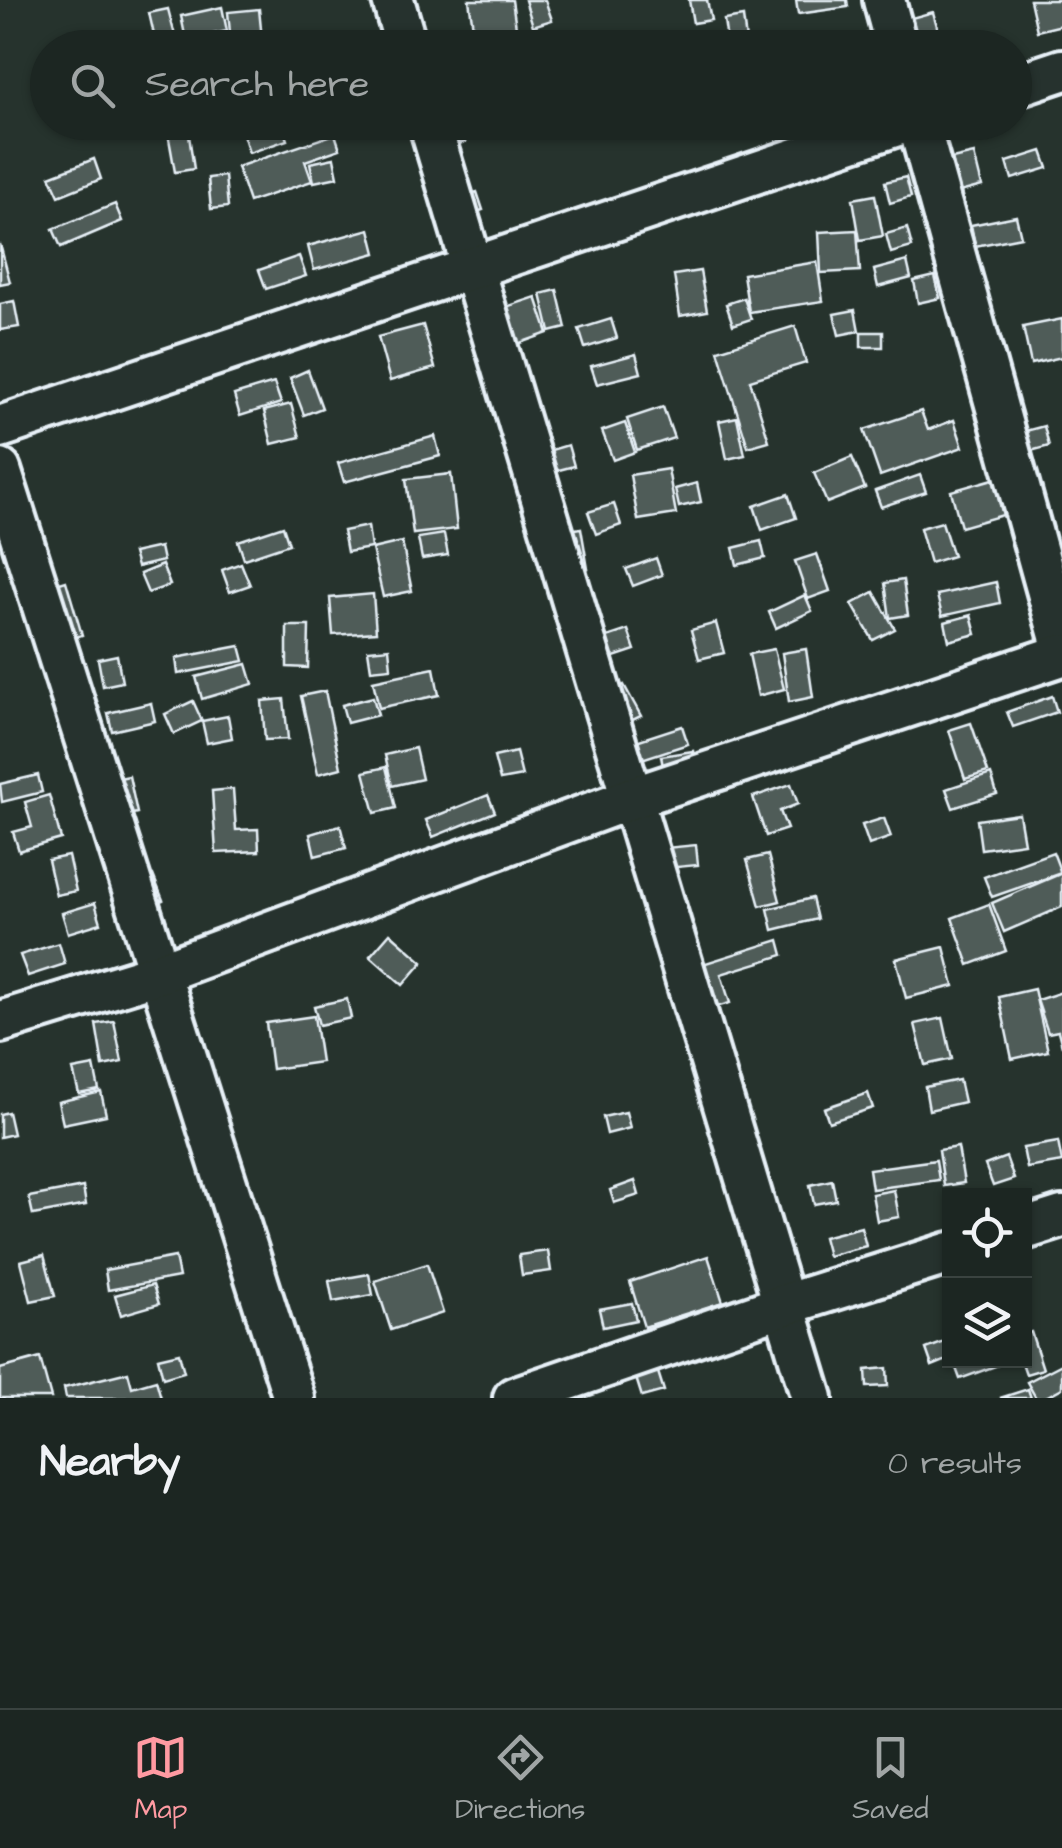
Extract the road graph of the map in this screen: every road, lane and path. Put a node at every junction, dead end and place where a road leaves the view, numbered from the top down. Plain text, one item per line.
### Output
1 (392, 0) edge
2 (884, 0) edge
3 (401, 30) edge
4 (892, 30) edge
5 (1062, 70) edge
6 (1032, 80) edge
7 (434, 140) edge
8 (853, 140) edge
9 (923, 140) edge
10 (473, 268) junction
11 (0, 427) edge
12 (0, 470) edge
13 (1062, 642) edge
14 (1062, 655) edge
15 (632, 798) junction
16 (160, 974) junction
17 (0, 1022) edge
18 (1062, 1217) edge
19 (1032, 1226) edge
20 (942, 1255) edge
21 (784, 1305) junction
22 (294, 1398) edge
23 (514, 1398) edge
24 (812, 1398) edge

1 - 3 street
2 - 4 street
5 - 6 street
7 - 10 street
8 - 10 street
9 - 13 street
10 - 11 street
10 - 15 street
12 - 16 street
14 - 15 street
15 - 16 street
15 - 21 street
16 - 17 street
16 - 22 street
18 - 19 street
20 - 21 street
21 - 23 street
21 - 24 street

